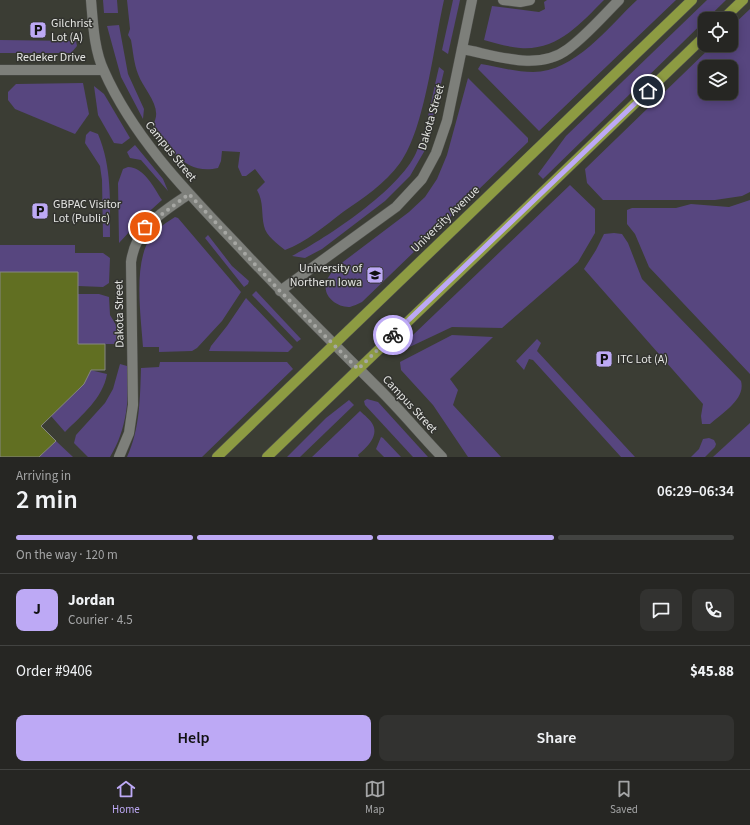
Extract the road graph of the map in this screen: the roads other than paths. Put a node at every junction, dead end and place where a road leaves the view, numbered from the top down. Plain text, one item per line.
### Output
1 (91, 0) edge
2 (472, 0) edge
3 (503, 0) edge
4 (530, 0) edge
5 (619, 0) edge
6 (692, 0) edge
7 (743, 0) edge
8 (730, 12) edge
9 (698, 43) edge
10 (462, 49) junction
11 (0, 70) edge
12 (103, 70) junction
13 (189, 194) junction
14 (280, 291) junction
15 (334, 344) junction
16 (358, 369) junction
17 (119, 457) edge
18 (217, 457) edge
19 (268, 457) edge
20 (442, 457) edge

1 - 12 street, Campus Street
2 - 10 street, Dakota Street
3 - 4 street
5 - 10 street
6 - 15 main road, University Avenue
7 - 8 main road
9 - 16 main road
10 - 14 street, Dakota Street
11 - 12 street, Redeker Drive
12 - 13 street, Campus Street
13 - 14 street, Campus Street
13 - 17 street, Dakota Street
14 - 15 street, Campus Street
15 - 16 street, Campus Street
15 - 18 main road, University Avenue
16 - 19 main road
16 - 20 street, Campus Street

